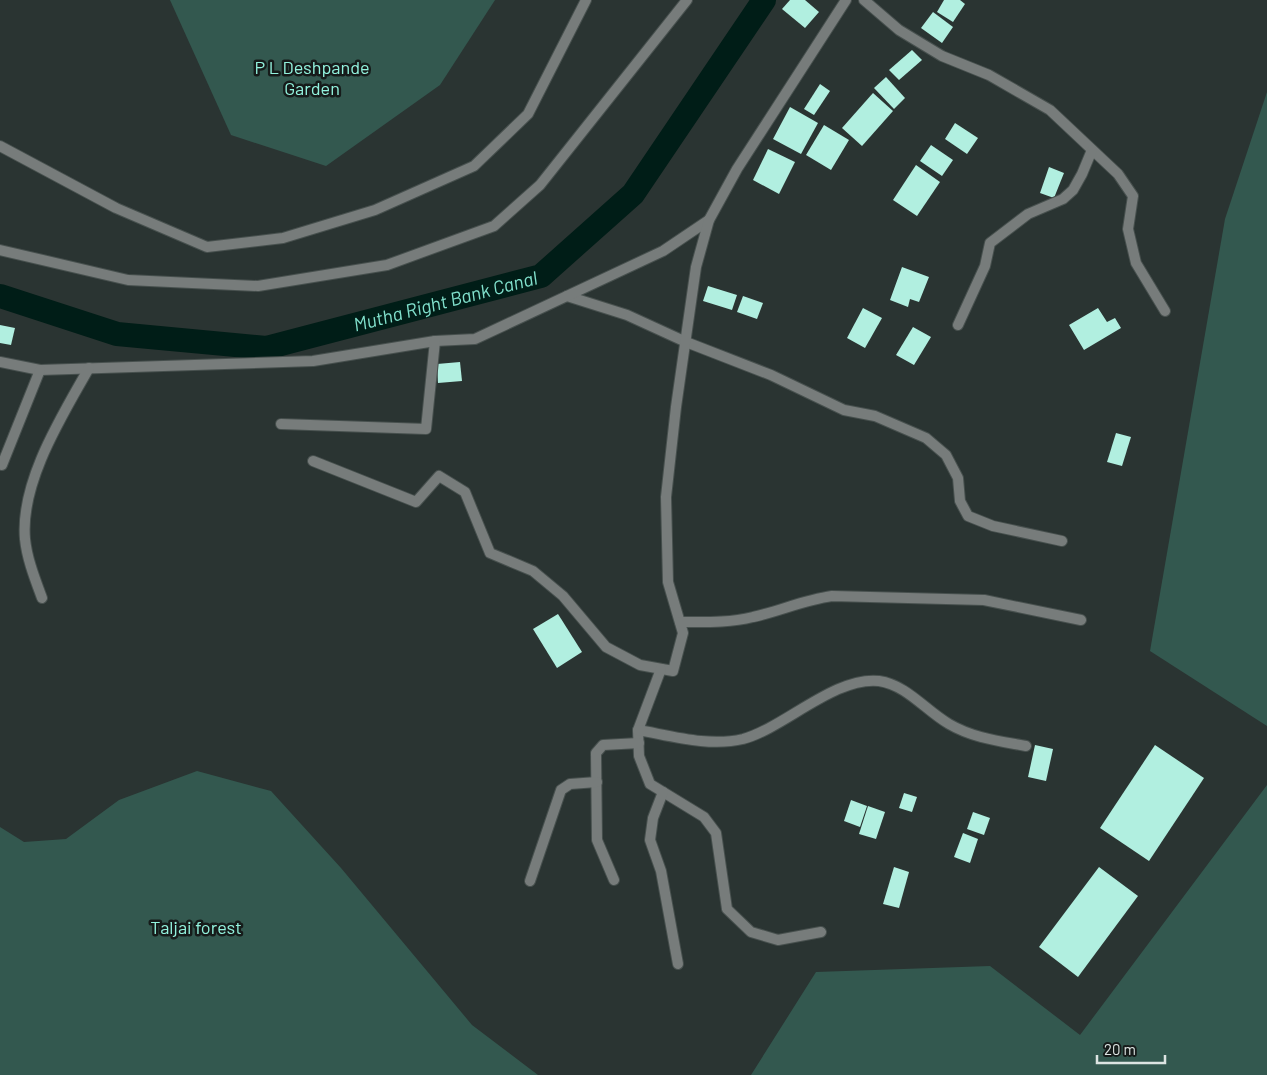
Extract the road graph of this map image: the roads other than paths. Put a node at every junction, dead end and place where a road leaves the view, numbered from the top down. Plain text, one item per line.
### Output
1 (586, 0) edge
2 (687, 0) edge
3 (846, 0) edge
4 (864, 0) edge
5 (0, 146) edge
6 (1092, 150) junction
7 (709, 220) junction
8 (0, 250) edge
9 (567, 296) junction
10 (1166, 311) dead end
11 (958, 325) dead end
12 (435, 341) junction
13 (686, 342) junction
14 (0, 362) edge
15 (89, 368) junction
16 (40, 370) junction
17 (281, 424) dead end
18 (313, 460) dead end
19 (2, 465) dead end
20 (1062, 541) dead end
21 (42, 598) dead end
22 (1081, 620) dead end
23 (680, 622) junction
24 (661, 669) junction
25 (638, 730) junction
26 (638, 743) junction
27 (1026, 746) dead end
28 (597, 782) junction
29 (663, 792) junction
30 (614, 880) dead end
31 (530, 881) dead end
32 (821, 932) dead end
33 (678, 964) dead end

1 - 5 street
2 - 8 street
3 - 7 street
4 - 6 street
6 - 10 street
6 - 11 street
7 - 9 street
7 - 13 street
9 - 12 street
9 - 13 street
12 - 15 street
12 - 17 street
13 - 20 street
13 - 23 street
14 - 16 street
15 - 16 street
15 - 21 street
16 - 19 street
18 - 24 street
22 - 23 street
23 - 24 street
24 - 25 street
25 - 26 street
25 - 27 street
26 - 28 street
26 - 29 street
28 - 30 street
28 - 31 street
29 - 32 street
29 - 33 street

